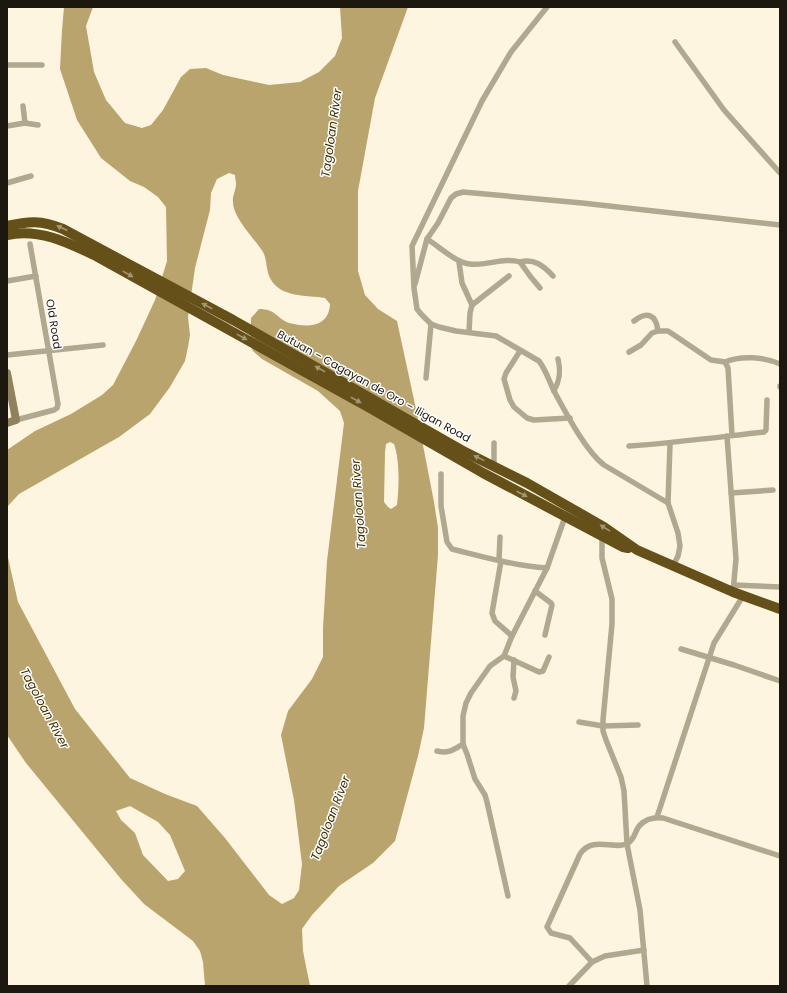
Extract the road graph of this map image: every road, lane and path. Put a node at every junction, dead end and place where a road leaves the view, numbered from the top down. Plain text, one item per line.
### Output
1 (547, 7) edge
2 (675, 42) dead end
3 (42, 64) dead end
4 (7, 65) edge
5 (23, 106) dead end
6 (25, 123) junction
7 (38, 125) dead end
8 (7, 126) edge
9 (780, 173) edge
10 (31, 176) dead end
11 (7, 183) edge
12 (780, 225) edge
13 (7, 226) edge
14 (7, 235) edge
15 (428, 239) junction
16 (30, 244) dead end
17 (95, 251) junction
18 (459, 262) junction
19 (520, 262) junction
20 (36, 276) junction
21 (509, 276) dead end
22 (553, 276) dead end
23 (7, 281) edge
24 (414, 288) junction
25 (540, 288) dead end
26 (472, 305) junction
27 (634, 321) dead end
28 (431, 324) junction
29 (658, 331) junction
30 (469, 332) junction
31 (103, 345) dead end
32 (48, 350) junction
33 (520, 351) junction
34 (630, 352) dead end
35 (7, 355) edge
36 (558, 359) dead end
37 (725, 362) junction
38 (780, 364) edge
39 (7, 373) edge
40 (426, 378) dead end
41 (554, 391) junction
42 (767, 400) dead end
43 (570, 418) junction
44 (16, 420) junction
45 (7, 423) edge
46 (427, 435) junction
47 (729, 436) junction
48 (494, 443) dead end
49 (670, 444) junction
50 (629, 446) dead end
51 (494, 466) junction
52 (441, 474) dead end
53 (773, 490) dead end
54 (731, 493) junction
55 (668, 503) junction
56 (565, 517) junction
57 (602, 536) junction
58 (500, 537) dead end
59 (637, 550) junction
60 (500, 561) junction
61 (673, 566) junction
62 (547, 568) junction
63 (780, 587) edge
64 (733, 589) junction
65 (535, 591) junction
66 (743, 596) junction
67 (780, 609) edge
68 (545, 635) dead end
69 (512, 636) junction
70 (681, 649) dead end
71 (504, 656) junction
72 (549, 657) dead end
73 (709, 658) junction
74 (514, 660) junction
75 (780, 681) edge
76 (514, 698) dead end
77 (579, 722) dead end
78 (638, 725) dead end
79 (603, 726) junction
80 (462, 744) junction
81 (437, 751) dead end
82 (656, 817) junction
83 (627, 844) junction
84 (780, 856) edge
85 (508, 896) dead end
86 (644, 950) junction
87 (592, 962) junction
88 (569, 986) edge
89 (647, 986) edge

1 - 24 street
2 - 9 street
3 - 4 street
5 - 6 street
6 - 7 street
6 - 8 street
10 - 11 street
12 - 15 street
17 -> 13 highway
14 - 17 highway
15 - 18 street
15 - 24 street
16 - 20 street, Old Road
17 - 46 highway, Butuan – Cagayan de Oro – Iligan Road
18 - 19 street
18 - 26 street
19 - 22 street
19 - 25 street
20 - 23 street
20 - 32 street, Old Road
21 - 26 street
24 - 28 street
26 - 30 street
27 - 29 street
28 - 30 street
28 - 40 street
29 - 34 street
29 - 37 street
30 - 33 street
31 - 32 street
32 - 35 street
32 - 44 street, Old Road
33 - 41 street
33 - 43 street
36 - 41 street
37 - 38 street
37 - 47 street
39 - 44 street
41 - 43 street
42 - 47 street
43 - 55 street
44 - 45 street
51 -> 46 highway, Butuan – Cagayan de Oro – Iligan Road
46 -> 56 highway, Butuan – Cagayan de Oro – Iligan Road
47 - 49 street
47 - 54 street
48 - 51 street
49 - 50 street
49 - 55 street
59 -> 51 highway, Butuan – Cagayan de Oro – Iligan Road
52 - 60 street
53 - 54 street
54 - 64 street
55 - 61 street
56 - 57 highway, Butuan – Cagayan de Oro – Iligan Road
56 - 62 street
57 - 59 highway, Butuan – Cagayan de Oro – Iligan Road
57 - 79 street
58 - 60 street
59 - 61 highway, Butuan – Cagayan de Oro – Iligan Road
60 - 62 street
60 - 69 street
61 - 64 highway, Butuan – Cagayan de Oro – Iligan Road
62 - 65 street
63 - 64 street
64 - 66 highway, Butuan – Cagayan de Oro – Iligan Road
65 - 68 street
65 - 69 street
66 - 67 highway, Butuan – Cagayan de Oro – Iligan Road
66 - 73 street
69 - 71 street
70 - 73 street
71 - 74 street
71 - 80 street
72 - 74 street
73 - 75 street
73 - 82 street
74 - 76 street
77 - 79 street
78 - 79 street
79 - 83 street
80 - 81 street
80 - 85 street
82 - 83 street
82 - 84 street
83 - 86 street
83 - 87 street
86 - 87 street
86 - 89 street
87 - 88 street

